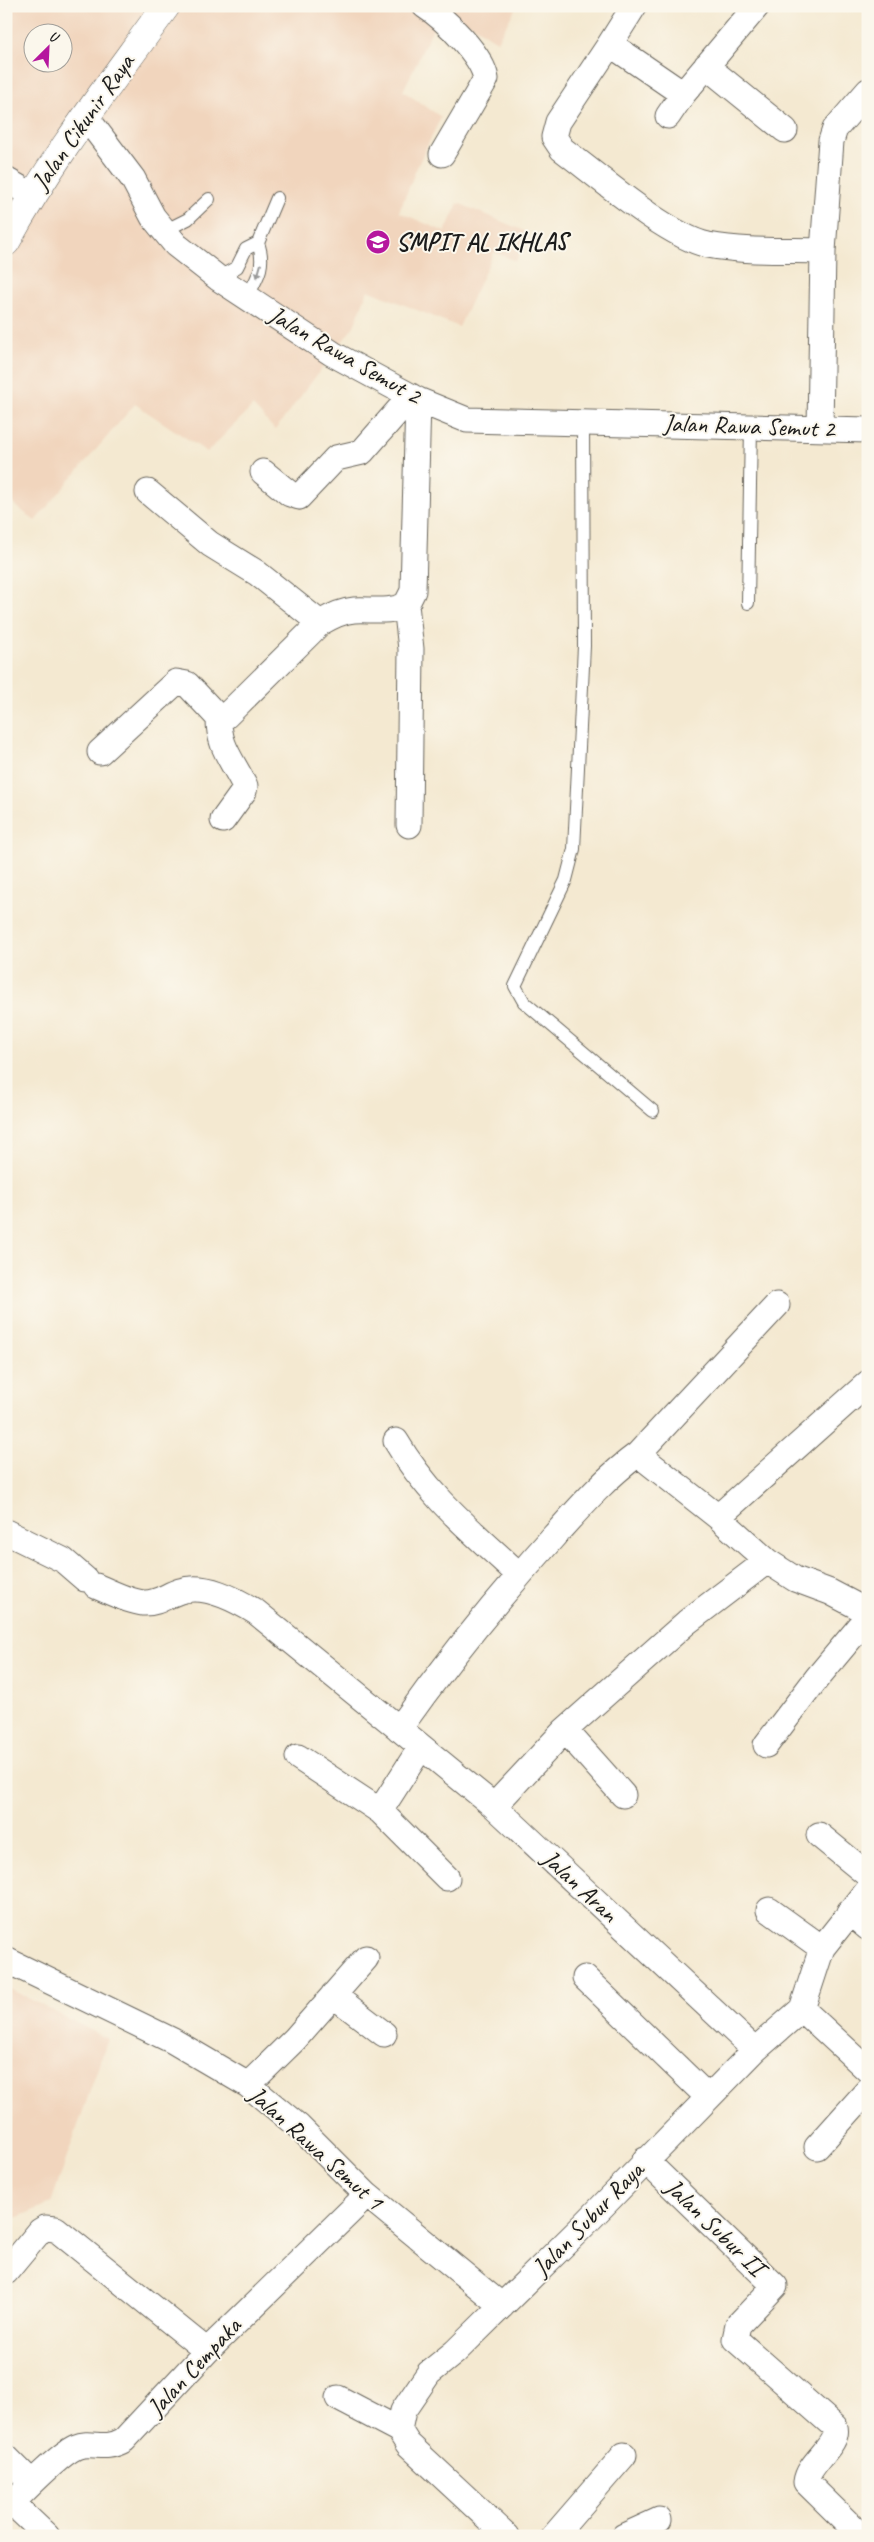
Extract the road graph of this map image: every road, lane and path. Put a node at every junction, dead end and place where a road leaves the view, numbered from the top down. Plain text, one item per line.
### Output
1 (166, 6) edge
2 (425, 6) edge
3 (634, 6) edge
4 (758, 6) edge
5 (610, 44) junction
6 (706, 66) junction
7 (868, 91) edge
8 (683, 94) junction
9 (668, 116) dead end
10 (86, 117) junction
11 (785, 130) dead end
12 (442, 154) dead end
13 (6, 180) edge
14 (32, 195) junction
15 (277, 198) dead end
16 (209, 199) dead end
17 (164, 231) junction
18 (6, 242) edge
19 (258, 243) junction
20 (822, 251) junction
21 (218, 278) junction
22 (246, 297) junction
23 (414, 398) junction
24 (583, 422) junction
25 (751, 426) junction
26 (820, 428) junction
27 (868, 430) edge
28 (262, 472) dead end
29 (148, 492) dead end
30 (748, 604) dead end
31 (406, 605) junction
32 (320, 624) junction
33 (219, 716) junction
34 (100, 752) dead end
35 (223, 820) dead end
36 (409, 825) dead end
37 (654, 1111) dead end
38 (777, 1305) dead end
39 (868, 1384) edge
40 (396, 1441) dead end
41 (638, 1454) junction
42 (718, 1517) junction
43 (6, 1532) edge
44 (767, 1560) junction
45 (518, 1574) junction
46 (868, 1612) edge
47 (868, 1617) edge
48 (399, 1728) junction
49 (565, 1730) junction
50 (766, 1746) dead end
51 (421, 1747) junction
52 (298, 1757) dead end
53 (623, 1795) dead end
54 (494, 1806) junction
55 (380, 1810) junction
56 (819, 1835) dead end
57 (868, 1875) edge
58 (447, 1878) dead end
59 (868, 1890) edge
60 (770, 1910) dead end
61 (849, 1912) junction
62 (868, 1928) edge
63 (822, 1948) junction
64 (366, 1958) dead end
65 (6, 1960) edge
66 (585, 1978) dead end
67 (333, 1995) junction
68 (802, 2009) junction
69 (384, 2034) dead end
70 (755, 2050) junction
71 (868, 2070) edge
72 (248, 2085) junction
73 (868, 2090) edge
74 (708, 2097) junction
75 (817, 2146) dead end
76 (645, 2160) junction
77 (367, 2195) junction
78 (6, 2272) edge
79 (502, 2306) junction
80 (206, 2351) junction
81 (338, 2398) dead end
82 (399, 2430) junction
83 (624, 2454) dead end
84 (6, 2457) edge
85 (32, 2483) junction
86 (9, 2506) edge
87 (660, 2520) dead end
88 (47, 2536) edge
89 (507, 2536) edge
90 (554, 2536) edge
91 (624, 2536) edge
92 (860, 2536) edge

1 - 10 street, Jalan Cikunir Raya
2 - 12 street
3 - 5 street
4 - 6 street
5 - 8 street
5 - 20 street
6 - 8 street
6 - 11 street
7 - 20 street
8 - 9 street
10 - 14 street, Jalan Cikunir Raya
10 - 17 street, Jalan Rawa Semut 2
13 - 14 street
14 - 18 street, Jalan Cikunir Raya
15 - 19 lane
16 - 17 lane
17 - 21 street, Jalan Rawa Semut 2
19 - 21 lane
19 -> 22 lane
20 - 26 street
21 - 22 street, Jalan Rawa Semut 2
22 - 23 street, Jalan Rawa Semut 2
23 - 24 street, Jalan Rawa Semut 2
23 - 28 street
23 - 31 street
24 - 25 street, Jalan Rawa Semut 2
24 - 37 lane
25 - 26 street, Jalan Rawa Semut 2
25 - 30 lane
26 - 27 street, Jalan Rawa Semut 2
29 - 32 street
31 - 32 street
31 - 36 street
32 - 33 street
33 - 34 street
33 - 35 street
38 - 41 street
39 - 42 street
40 - 45 street
41 - 42 street
41 - 45 street
42 - 44 street
43 - 48 street, Jalan Aran
44 - 46 street
44 - 49 street
45 - 48 street
47 - 50 street
48 - 51 street, Jalan Aran
49 - 53 street
49 - 54 street
51 - 54 street, Jalan Aran
51 - 55 street
52 - 55 street
54 - 70 street, Jalan Aran
55 - 58 street
56 - 57 street
59 - 61 street
60 - 63 street
61 - 62 street
61 - 63 street
63 - 68 street
64 - 67 street
65 - 72 street, Jalan Rawa Semut 1
66 - 74 street
67 - 69 street
67 - 72 street
68 - 70 street, Jalan Subur Raya
68 - 71 street
70 - 74 street, Jalan Subur Raya
72 - 77 street, Jalan Rawa Semut 1
73 - 75 street
74 - 76 street, Jalan Subur Raya
76 - 79 street, Jalan Subur Raya
76 - 92 street, Jalan Subur II
77 - 79 street, Jalan Rawa Semut 1
77 - 80 street, Jalan Cempaka
78 - 80 street
79 - 82 street, Jalan Subur Raya
80 - 85 street, Jalan Cempaka
81 - 82 street
82 - 89 street
83 - 90 street
84 - 85 street
85 - 86 street, Jalan Cempaka
86 - 88 street
87 - 91 street

